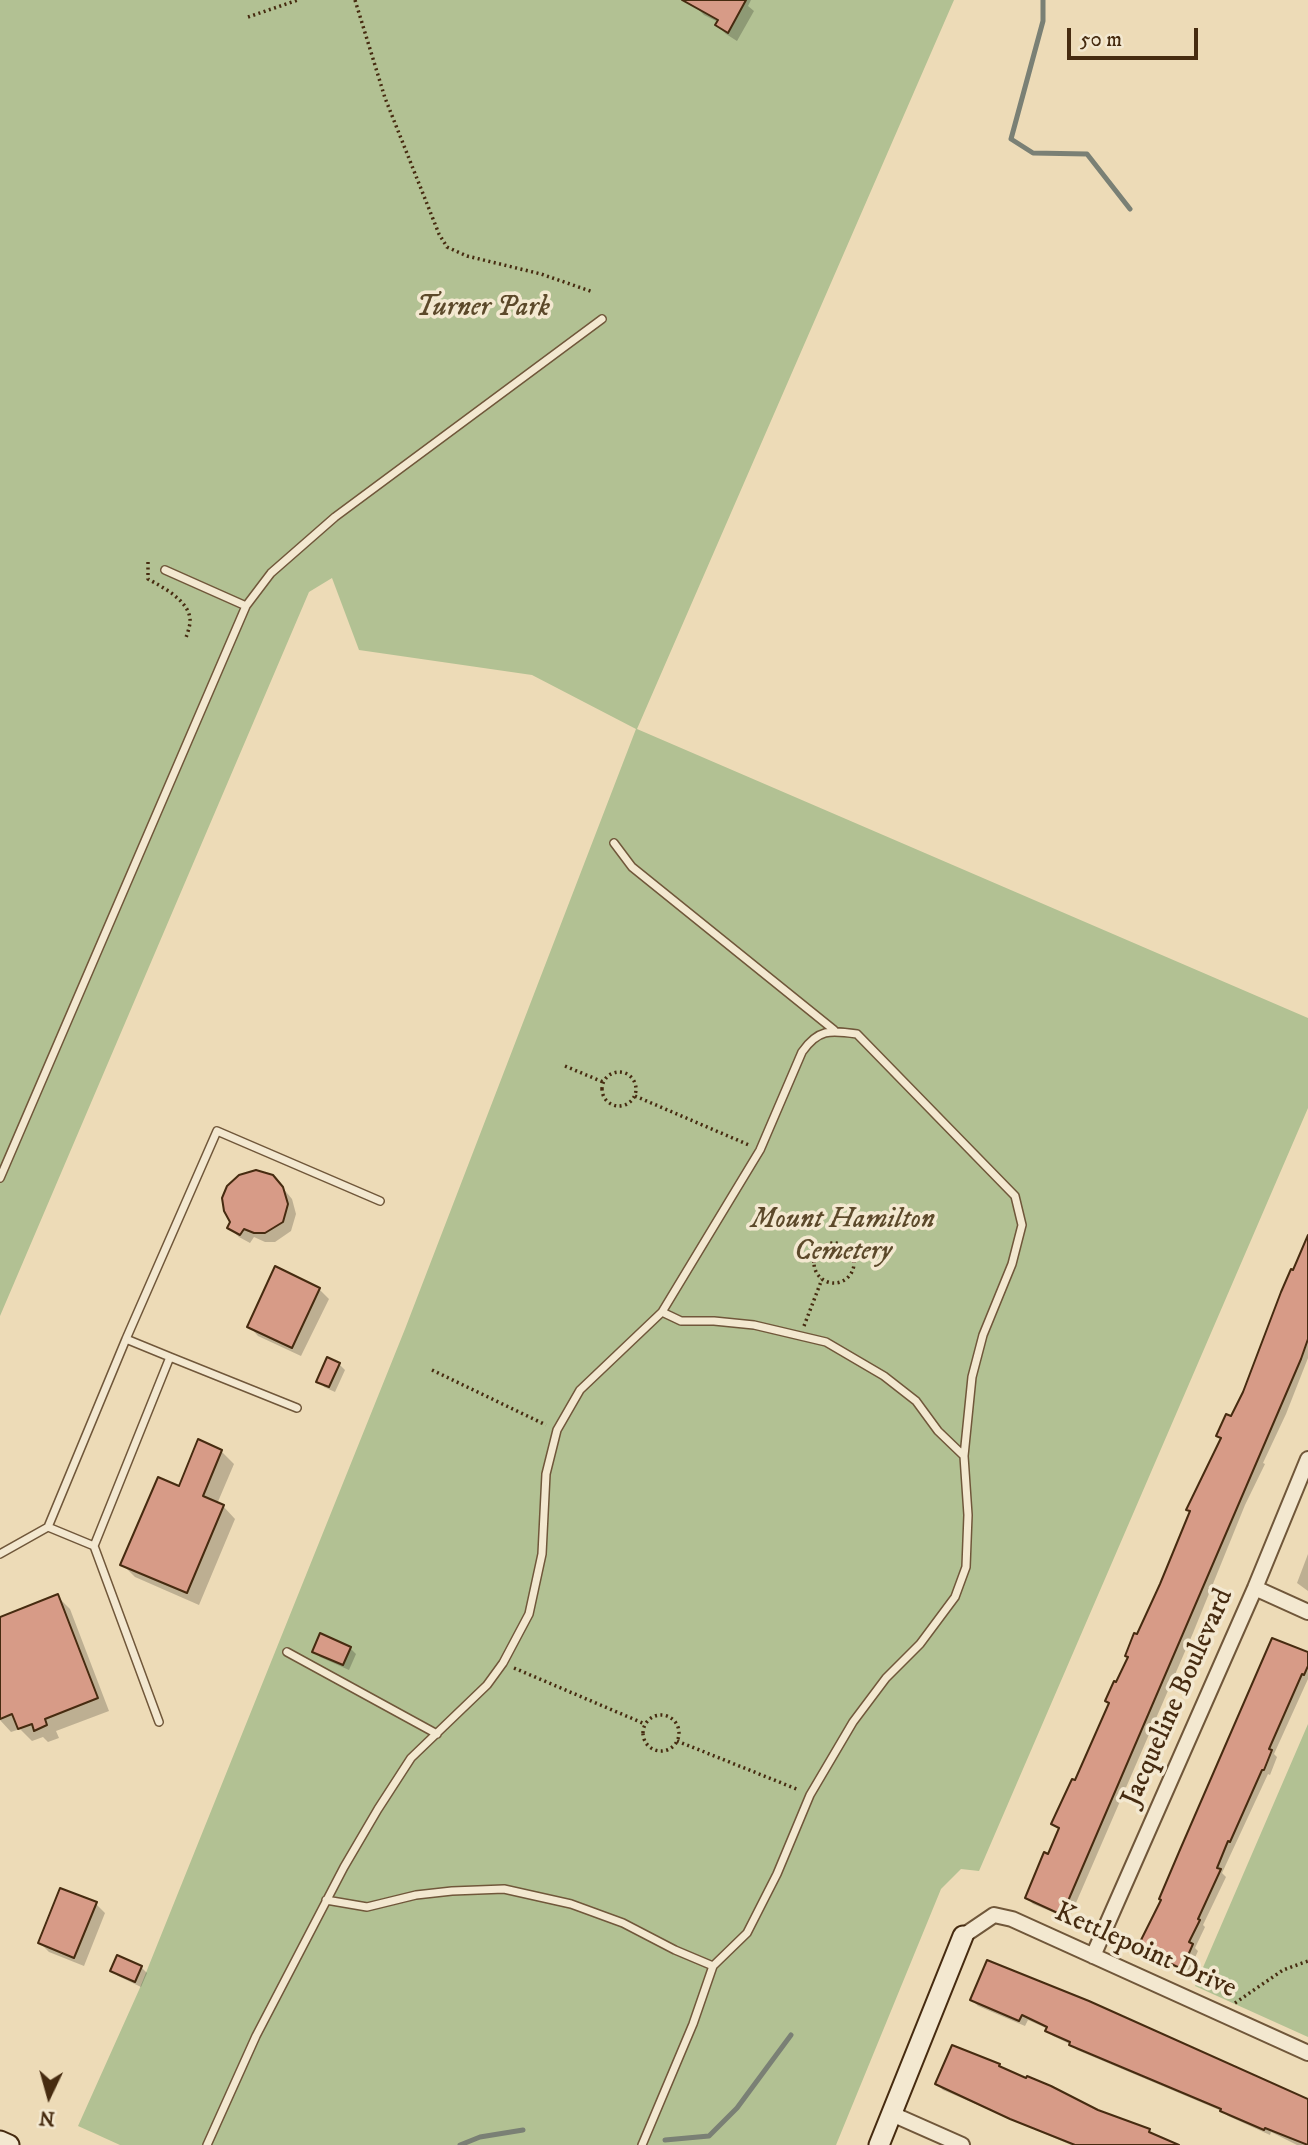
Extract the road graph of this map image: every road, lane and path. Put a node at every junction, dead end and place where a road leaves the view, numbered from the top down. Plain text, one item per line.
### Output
1 (298, 0) edge
2 (355, 0) edge
3 (248, 18) dead end
4 (593, 292) dead end
5 (602, 319) dead end
6 (148, 562) dead end
7 (165, 570) dead end
8 (246, 606) junction
9 (186, 640) dead end
10 (614, 843) dead end
11 (834, 1030) junction
12 (565, 1066) dead end
13 (603, 1082) junction
14 (635, 1096) junction
15 (760, 1150) junction
16 (0, 1178) edge
17 (380, 1201) dead end
18 (822, 1279) junction
19 (662, 1312) junction
20 (800, 1335) junction
21 (126, 1339) junction
22 (170, 1357) junction
23 (432, 1370) dead end
24 (297, 1408) dead end
25 (557, 1430) junction
26 (964, 1456) junction
27 (1308, 1460) edge
28 (48, 1527) junction
29 (94, 1546) junction
30 (0, 1554) edge
31 (1255, 1588) junction
32 (1308, 1612) edge
33 (287, 1652) dead end
34 (503, 1663) junction
35 (159, 1722) dead end
36 (645, 1724) junction
37 (437, 1734) junction
38 (677, 1741) junction
39 (810, 1795) junction
40 (326, 1900) junction
41 (963, 1936) joint
42 (1093, 1956) junction
43 (1308, 1961) edge
44 (713, 1966) junction
45 (1222, 2012) junction
46 (1308, 2053) edge
47 (892, 2113) junction
48 (0, 2141) edge
49 (9, 2145) edge
50 (207, 2145) edge
51 (642, 2145) edge
52 (879, 2145) edge
53 (962, 2145) edge

1 - 3 path
2 - 4 path
5 - 8 lane
6 - 9 path
7 - 8 lane
8 - 16 lane
10 - 11 lane
11 - 15 lane
11 - 26 lane
12 - 13 path
13 - 14 path
13 - 14 path
14 - 15 path
15 - 19 lane
17 - 21 lane
18 - 18 path
18 - 20 path
19 - 20 lane
19 - 25 lane
20 - 26 lane
21 - 22 lane
21 - 28 lane
22 - 24 lane
22 - 29 lane
23 - 25 path
25 - 34 lane
26 - 39 lane
27 - 31 street, Jacqueline Boulevard
28 - 29 lane
28 - 30 lane
29 - 35 lane
31 - 32 street
31 - 42 street, Jacqueline Boulevard
33 - 37 lane
34 - 36 path
34 - 37 lane
36 - 38 path
36 - 38 path
37 - 40 lane
38 - 39 path
39 - 44 lane
40 - 44 lane
40 - 50 lane
41 - 42 street, Kettlepoint Drive
41 - 47 street
42 - 45 street, Kettlepoint Drive
43 - 45 path
44 - 51 lane
45 - 46 street, Kettlepoint Drive
47 - 52 street
47 - 53 street
48 - 49 street

